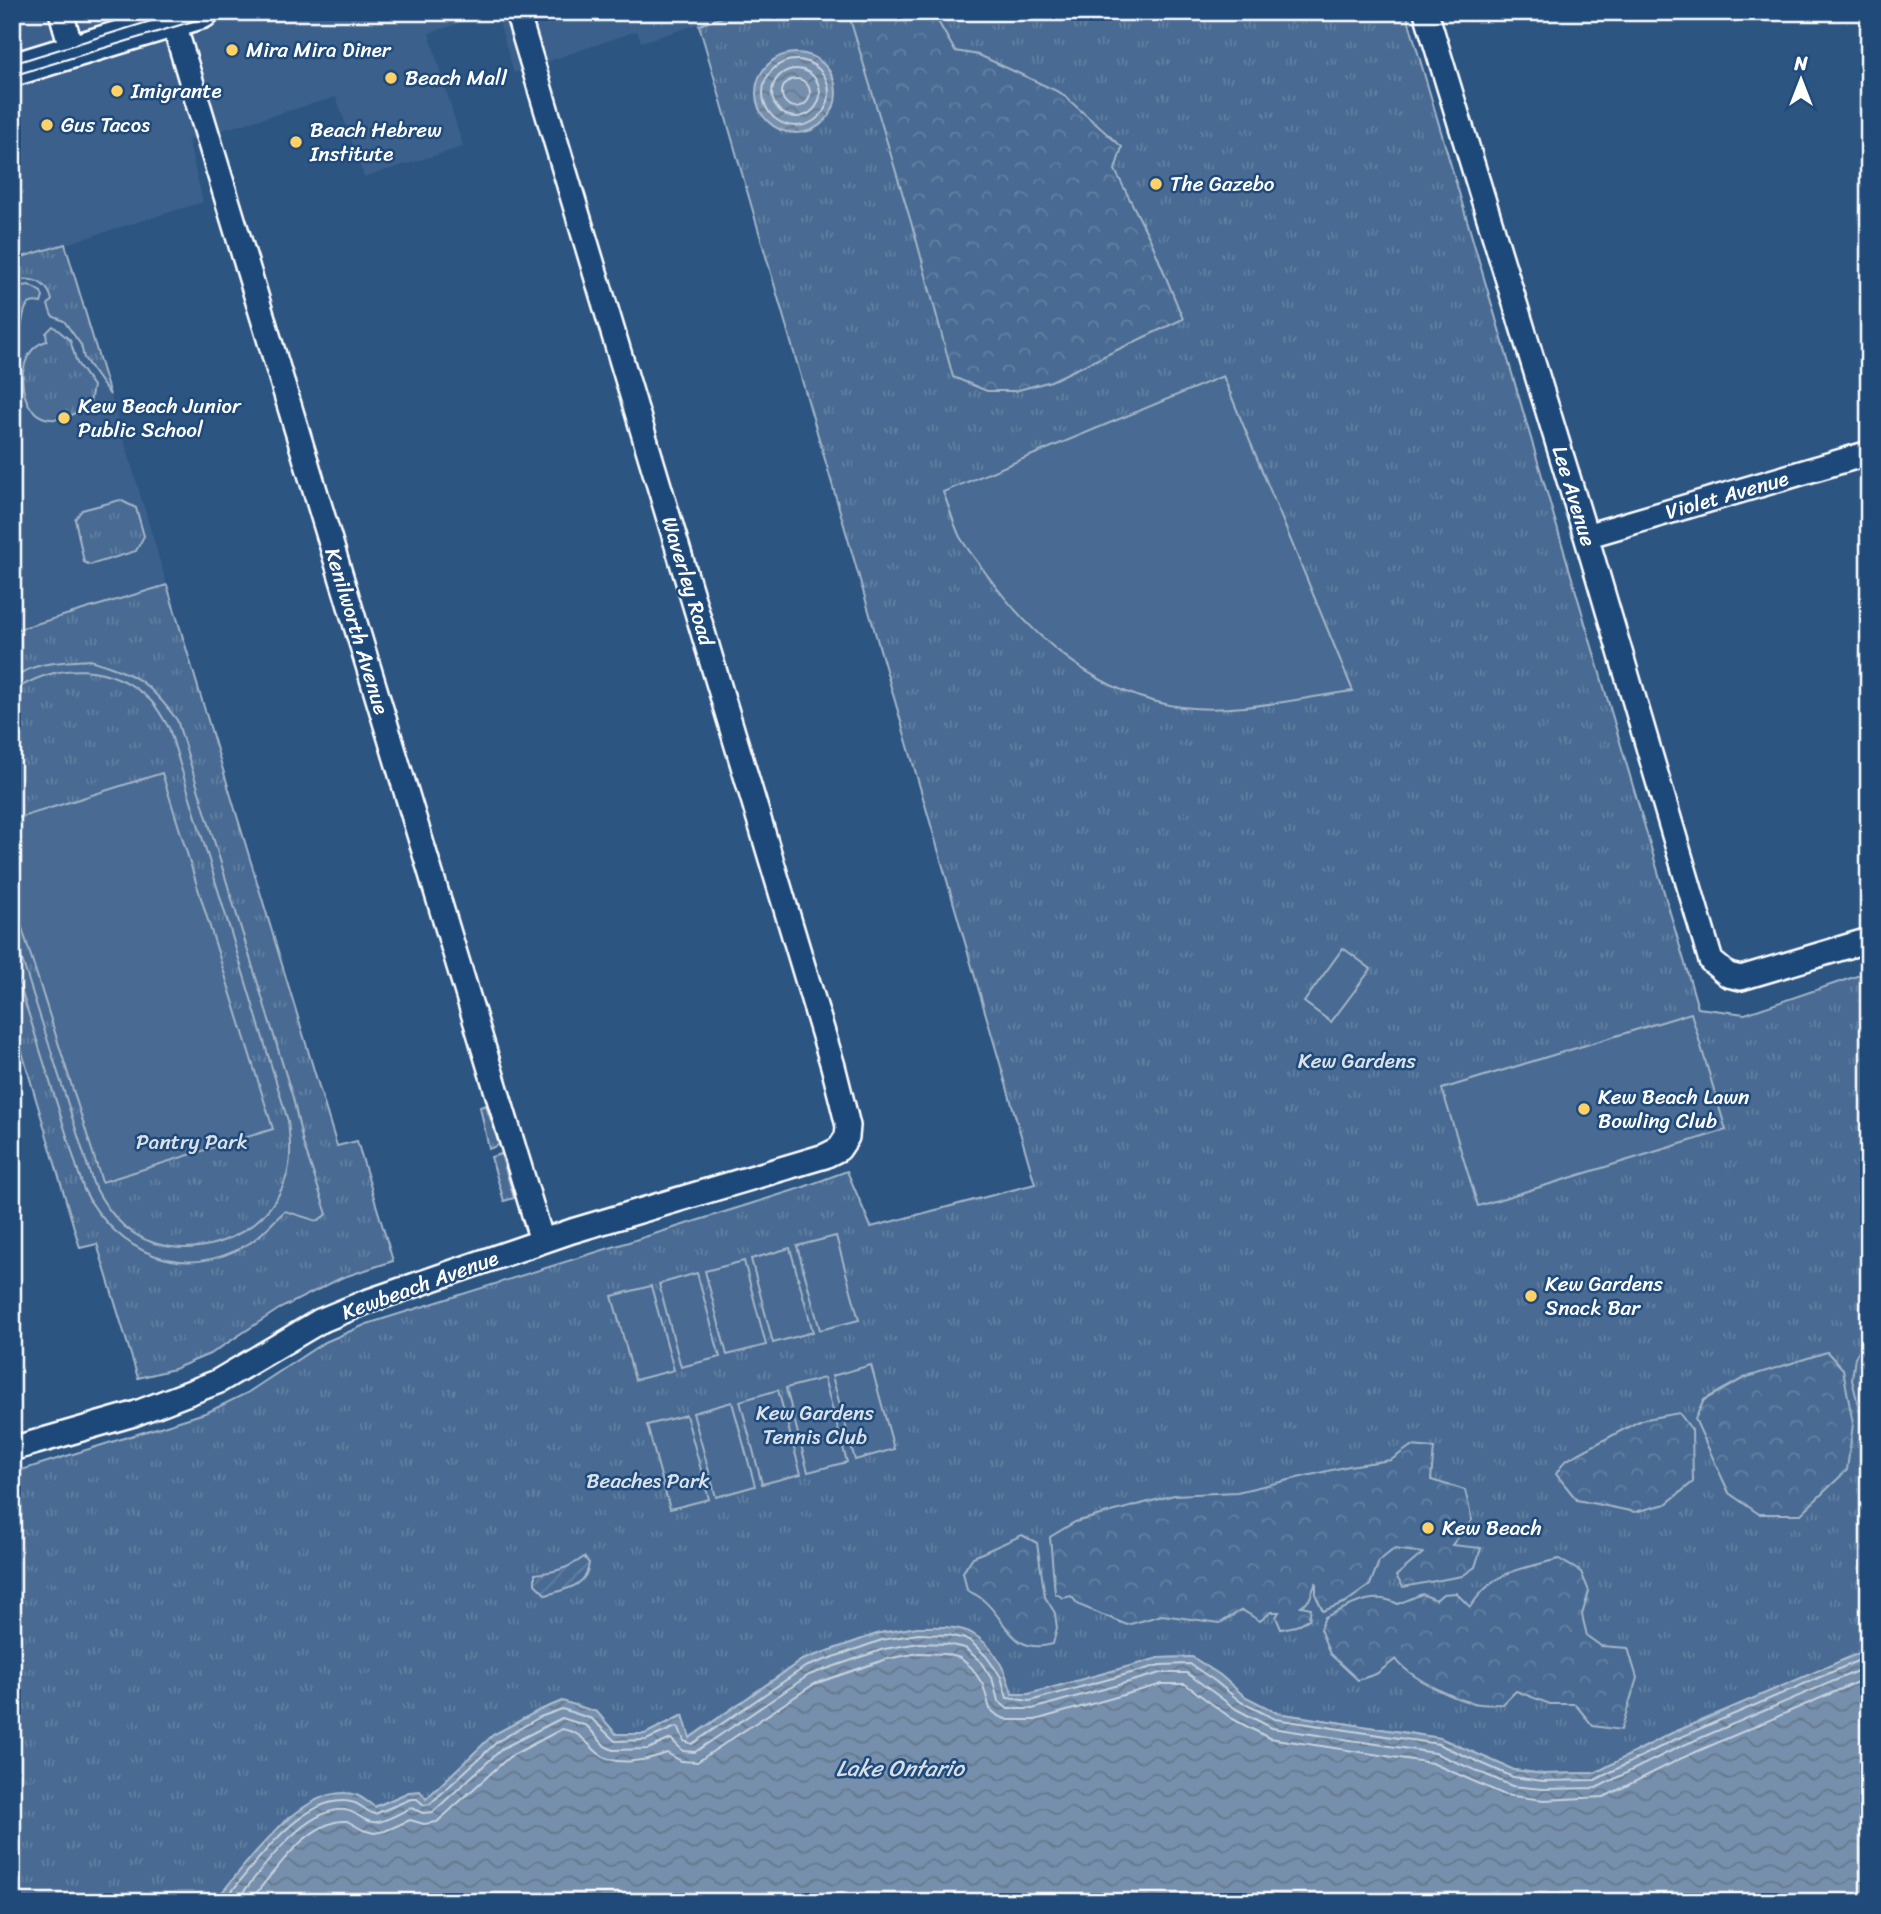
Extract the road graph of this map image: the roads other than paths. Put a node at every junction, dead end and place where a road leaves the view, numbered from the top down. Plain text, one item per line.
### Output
1 (61, 12) edge
2 (517, 12) edge
3 (1426, 12) edge
4 (187, 17) edge
5 (72, 51) junction
6 (12, 70) edge
7 (1869, 453) edge
8 (1586, 536) junction
9 (1869, 940) edge
10 (839, 1149) joint
11 (542, 1241) junction
12 (12, 1449) edge

1 - 5 street
2 - 10 street, Waverley Road
3 - 8 street, Lee Avenue
4 - 5 main road
4 - 11 street, Kenilworth Avenue
5 - 6 main road
7 - 8 street, Violet Avenue
8 - 9 street, Lee Avenue
10 - 11 street, Kewbeach Avenue
11 - 12 street, Kewbeach Avenue

